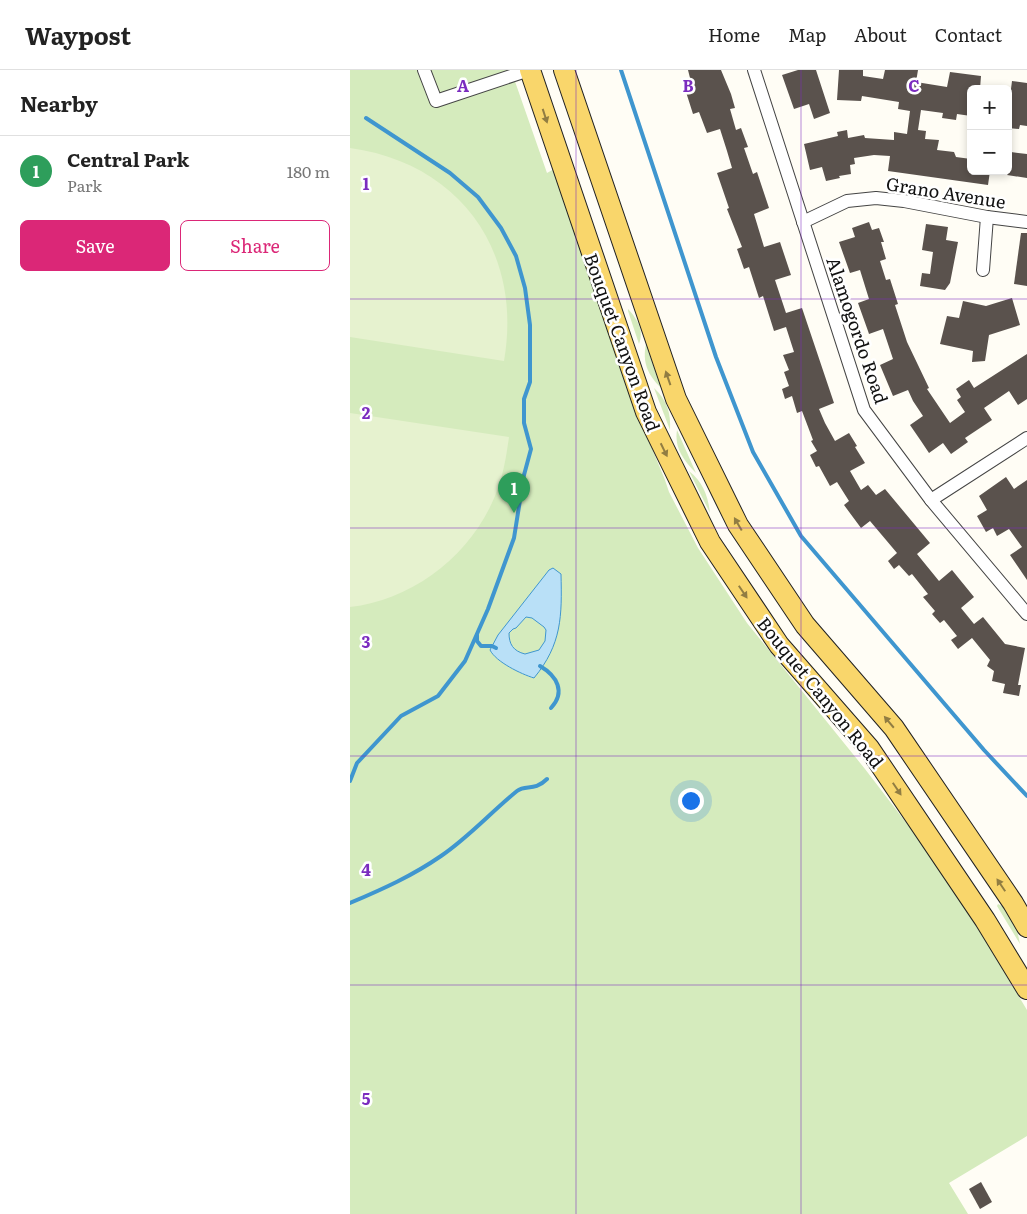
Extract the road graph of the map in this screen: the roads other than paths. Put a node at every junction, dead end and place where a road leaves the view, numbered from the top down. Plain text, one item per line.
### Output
1 (424, 70) edge
2 (529, 70) edge
3 (564, 70) edge
4 (754, 70) edge
5 (988, 217) junction
6 (803, 222) junction
7 (1027, 222) edge
8 (983, 270) dead end
9 (1027, 438) edge
10 (931, 500) junction
11 (1027, 614) edge
12 (1027, 927) edge
13 (1027, 989) edge

1 - 2 street
2 -> 13 main road, Bouquet Canyon Road
12 -> 3 main road, Bouquet Canyon Road
4 - 6 street, Alamogordo Road
5 - 6 street, Grano Avenue
5 - 7 street, Grano Avenue
5 - 8 street
6 - 10 street, Alamogordo Road
9 - 10 street
10 - 11 street, Alamogordo Road

